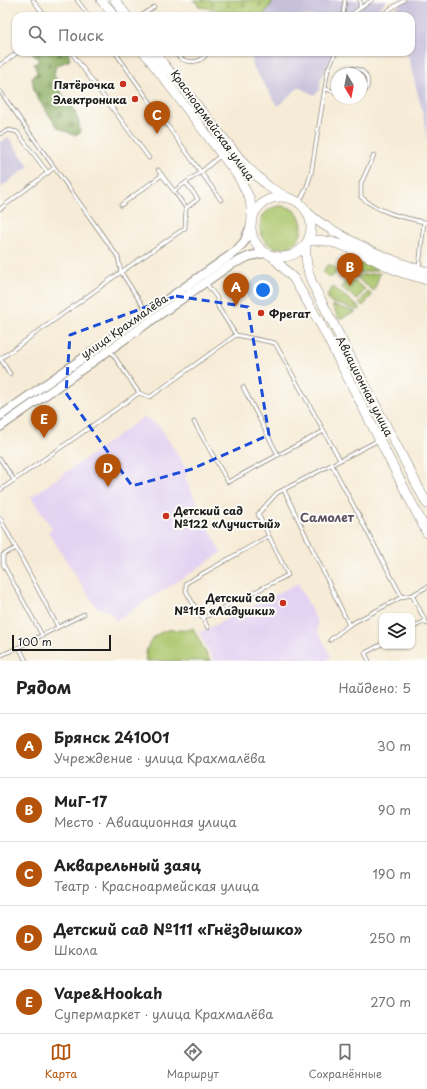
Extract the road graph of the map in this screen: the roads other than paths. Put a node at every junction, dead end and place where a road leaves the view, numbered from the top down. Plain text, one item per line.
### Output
1 (33, 0) edge
2 (77, 0) edge
3 (101, 0) edge
4 (116, 0) edge
5 (345, 0) edge
6 (360, 0) edge
7 (372, 0) edge
8 (404, 0) edge
9 (154, 7) dead end
10 (360, 8) junction
11 (42, 12) edge
12 (86, 12) edge
13 (112, 12) edge
14 (125, 12) edge
15 (147, 12) edge
16 (344, 12) edge
17 (354, 12) edge
18 (386, 12) edge
19 (12, 56) edge
20 (74, 56) edge
21 (118, 56) edge
22 (147, 56) edge
23 (157, 56) edge
24 (177, 56) edge
25 (205, 56) edge
26 (334, 56) edge
27 (0, 65) edge
28 (325, 89) junction
29 (331, 90) edge
30 (0, 91) edge
31 (0, 134) edge
32 (222, 154) junction
33 (374, 155) dead end
34 (149, 158) dead end
35 (54, 168) junction
36 (158, 170) dead end
37 (201, 172) junction
38 (48, 173) junction
39 (162, 176) junction
40 (186, 183) junction
41 (174, 191) junction
42 (288, 198) junction
43 (221, 200) dead end
44 (300, 203) junction
45 (120, 205) dead end
46 (0, 208) edge
47 (186, 208) junction
48 (307, 212) junction
49 (252, 217) junction
50 (426, 222) edge
51 (250, 228) junction
52 (307, 242) junction
53 (268, 255) junction
54 (121, 272) junction
55 (421, 272) edge
56 (427, 280) edge
57 (206, 283) junction
58 (148, 313) junction
59 (153, 320) junction
60 (236, 335) junction
61 (110, 350) junction
62 (0, 358) edge
63 (10, 374) dead end
64 (243, 387) dead end
65 (139, 393) junction
66 (0, 416) edge
67 (194, 422) dead end
68 (0, 427) edge
69 (324, 431) junction
70 (379, 440) junction
71 (278, 455) junction
72 (0, 459) edge
73 (340, 460) junction
74 (332, 465) junction
75 (14, 480) junction
76 (0, 490) edge
77 (284, 490) junction
78 (427, 504) edge
79 (0, 518) edge
80 (427, 534) edge
81 (269, 536) junction
82 (16, 548) junction
83 (427, 587) edge
84 (412, 595) junction
85 (402, 597) junction
86 (84, 614) dead end
87 (203, 618) junction
88 (426, 622) edge
89 (349, 625) junction
90 (58, 627) junction
91 (415, 627) edge
92 (208, 628) dead end
93 (42, 635) junction
94 (330, 640) dead end
95 (19, 646) junction
96 (379, 646) edge
97 (0, 655) edge
98 (26, 661) edge
99 (369, 661) edge

1 - 11 lane
2 - 12 lane
3 - 13 main road
4 - 14 main road
5 - 16 lane
6 - 10 lane
7 - 10 lane
8 - 18 lane
9 - 15 lane
10 - 17 lane
19 - 27 lane
20 - 34 lane
21 - 37 lane
22 - 32 main road, Красноармейская улица
23 - 42 main road, Красноармейская улица
24 - 25 lane
26 - 28 lane
28 - 29 lane
28 - 44 lane
30 - 35 lane
31 - 38 lane
32 - 37 lane
32 - 49 main road, Красноармейская улица
33 - 50 lane
35 - 38 lane
35 - 54 lane
36 - 39 lane
37 - 40 lane
37 - 43 lane
38 - 46 lane
39 - 41 lane
39 - 45 lane
40 - 41 lane
40 - 47 lane
41 - 47 lane
42 - 44 main road
42 - 49 main road
44 - 48 main road
47 - 54 lane
48 - 52 main road
48 - 55 main road
49 - 51 main road
50 - 55 lane
51 - 53 main road
51 - 58 main road, улица Крахмалёва
52 - 53 main road
52 - 55 main road
52 - 78 main road, Авиационная улица
53 - 57 main road, улица Крахмалёва
53 - 70 main road, Авиационная улица
54 - 58 lane
54 - 62 lane
55 - 56 main road
57 - 59 main road, улица Крахмалёва
57 - 60 lane
58 - 59 lane
58 - 66 main road, улица Крахмалёва
59 - 61 main road, улица Крахмалёва
60 - 65 lane
60 - 69 lane
61 - 65 lane
61 - 68 main road, улица Крахмалёва
62 - 63 lane
64 - 71 lane
65 - 75 lane
67 - 71 lane
69 - 71 lane
69 - 73 lane
70 - 73 lane
70 - 80 main road, Авиационная улица
72 - 75 lane
73 - 74 lane
74 - 77 lane
74 - 85 lane
75 - 76 lane
77 - 81 lane
77 - 89 lane
79 - 82 lane
81 - 87 lane
81 - 87 lane
82 - 90 lane
82 - 93 lane
83 - 84 lane
84 - 85 lane
84 - 88 lane
85 - 89 lane
86 - 90 lane
87 - 92 lane
88 - 91 lane
89 - 94 lane
90 - 93 lane
93 - 95 lane
95 - 97 lane
95 - 98 lane
96 - 99 lane

